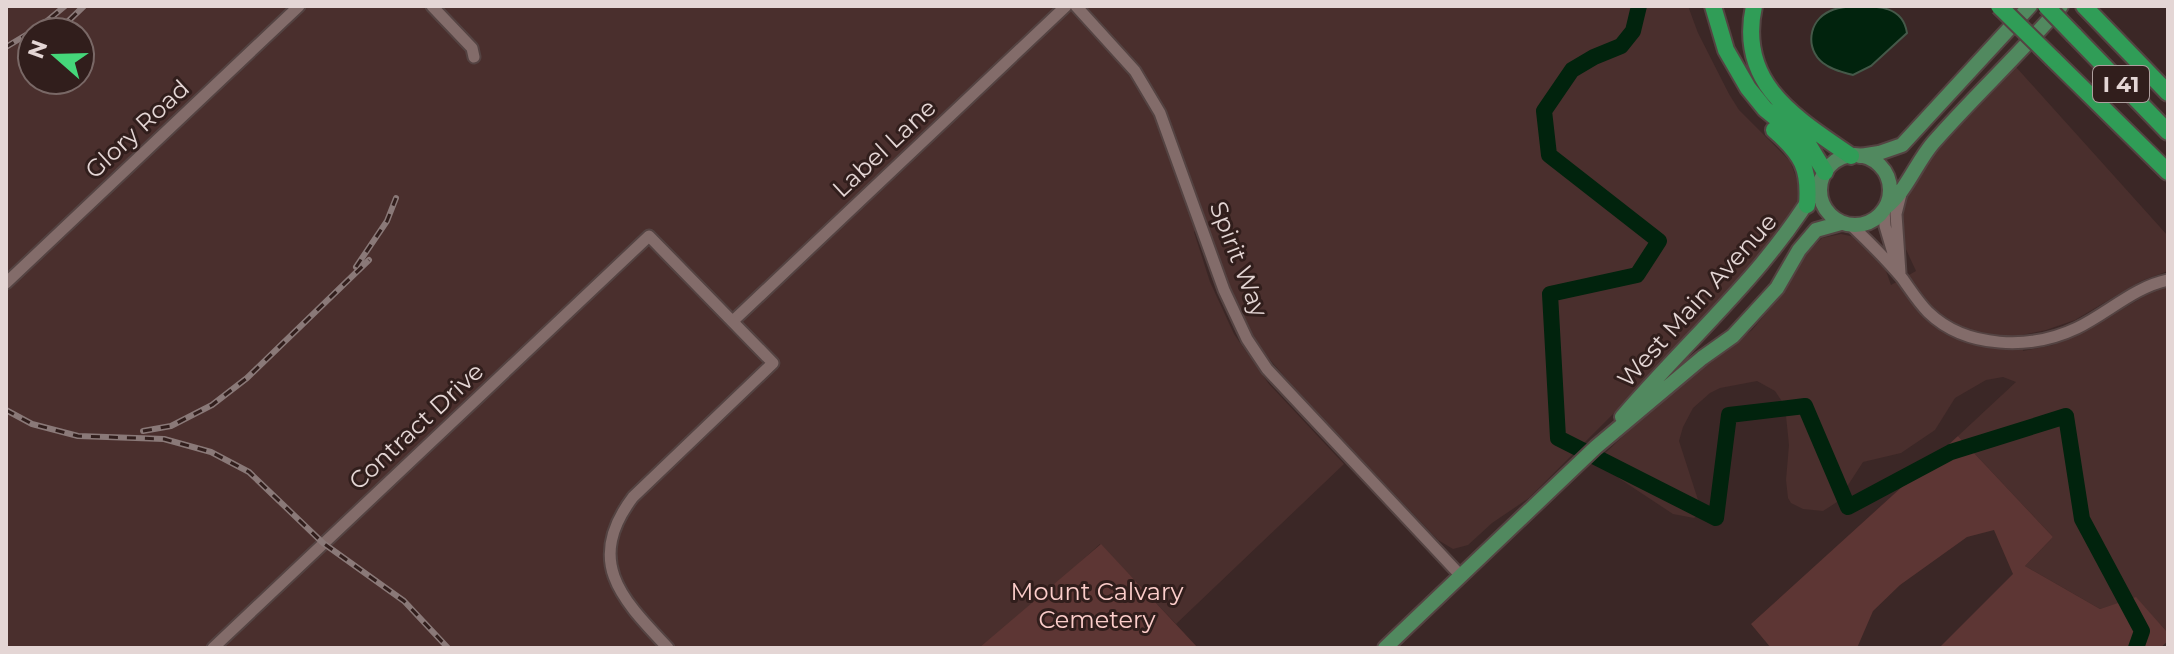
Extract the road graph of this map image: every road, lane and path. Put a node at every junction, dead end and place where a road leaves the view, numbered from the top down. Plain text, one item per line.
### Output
1 (299, 6) edge
2 (432, 6) edge
3 (1066, 6) edge
4 (1076, 6) edge
5 (1713, 6) edge
6 (1754, 6) edge
7 (1999, 6) edge
8 (2030, 6) edge
9 (2046, 6) edge
10 (2061, 6) edge
11 (2088, 11) edge
12 (474, 57) dead end
13 (1748, 88) junction
14 (2168, 93) edge
15 (2168, 132) edge
16 (1855, 156) junction
17 (2168, 172) edge
18 (1824, 174) junction
19 (1902, 188) junction
20 (1807, 205) junction
21 (1885, 209) junction
22 (1846, 224) junction
23 (1901, 276) junction
24 (2168, 280) edge
25 (6, 283) edge
26 (733, 321) junction
27 (1596, 447) junction
28 (1461, 576) junction
29 (213, 648) edge
30 (668, 648) edge
31 (1385, 648) edge

1 - 25 street, Glory Road
2 - 12 street
3 - 26 street, Label Lane
4 - 28 street, Spirit Way
5 - 13 highway
6 - 16 highway
7 - 17 highway, bridge
8 - 16 main road
9 - 15 highway, I 41, bridge
10 - 19 main road
11 - 14 highway, I 41
13 - 18 highway
13 - 20 highway
16 - 18 main road
16 - 21 main road
18 - 20 main road, West Main Avenue
18 - 22 main road
19 - 21 main road
19 - 23 street
20 - 27 main road, West Main Avenue
21 - 22 main road
21 - 23 street
22 - 23 street
22 - 27 main road, West Main Avenue
23 - 24 street
26 - 29 street, Contract Drive
26 - 30 street
27 - 28 main road, West Main Avenue
28 - 31 main road, West Main Avenue

